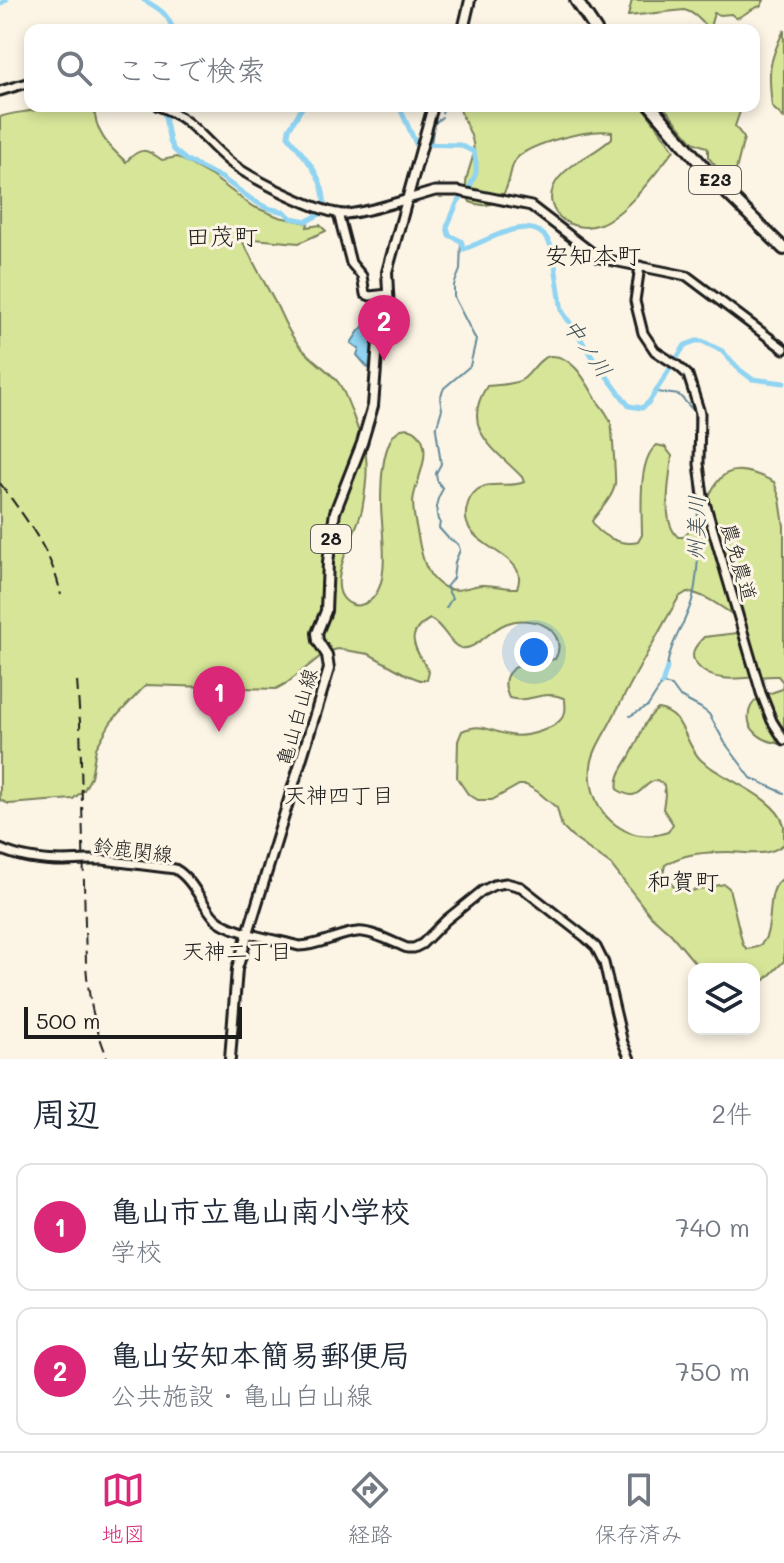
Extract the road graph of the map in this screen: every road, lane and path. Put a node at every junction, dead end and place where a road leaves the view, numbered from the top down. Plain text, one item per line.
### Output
1 (470, 0) edge
2 (576, 0) edge
3 (584, 0) edge
4 (464, 24) edge
5 (592, 24) edge
6 (599, 24) edge
7 (24, 84) edge
8 (0, 91) edge
9 (174, 112) edge
10 (432, 112) edge
11 (656, 112) edge
12 (664, 112) edge
13 (407, 199) junction
14 (338, 213) junction
15 (784, 240) edge
16 (784, 249) edge
17 (640, 266) junction
18 (388, 294) junction
19 (784, 349) edge
20 (784, 740) edge
21 (0, 849) edge
22 (249, 932) junction
23 (230, 1059) edge
24 (630, 1059) edge

1 - 4 main road
2 - 5 highway
3 - 6 highway
7 - 8 main road
9 - 14 main road
10 - 13 main road, 亀山白山線 / 28
11 - 16 highway, E23
12 - 15 highway, E23
13 - 14 main road
13 - 17 main road
13 - 18 main road, 亀山白山線 / 28
14 - 18 main road
17 - 19 main road
17 - 20 main road, 農免農道
18 - 22 main road, 亀山白山線 / 28
21 - 22 main road, 鈴鹿関線, bridge
22 - 23 main road, 亀山白山線 / 28
22 - 24 main road, 鈴鹿関線

